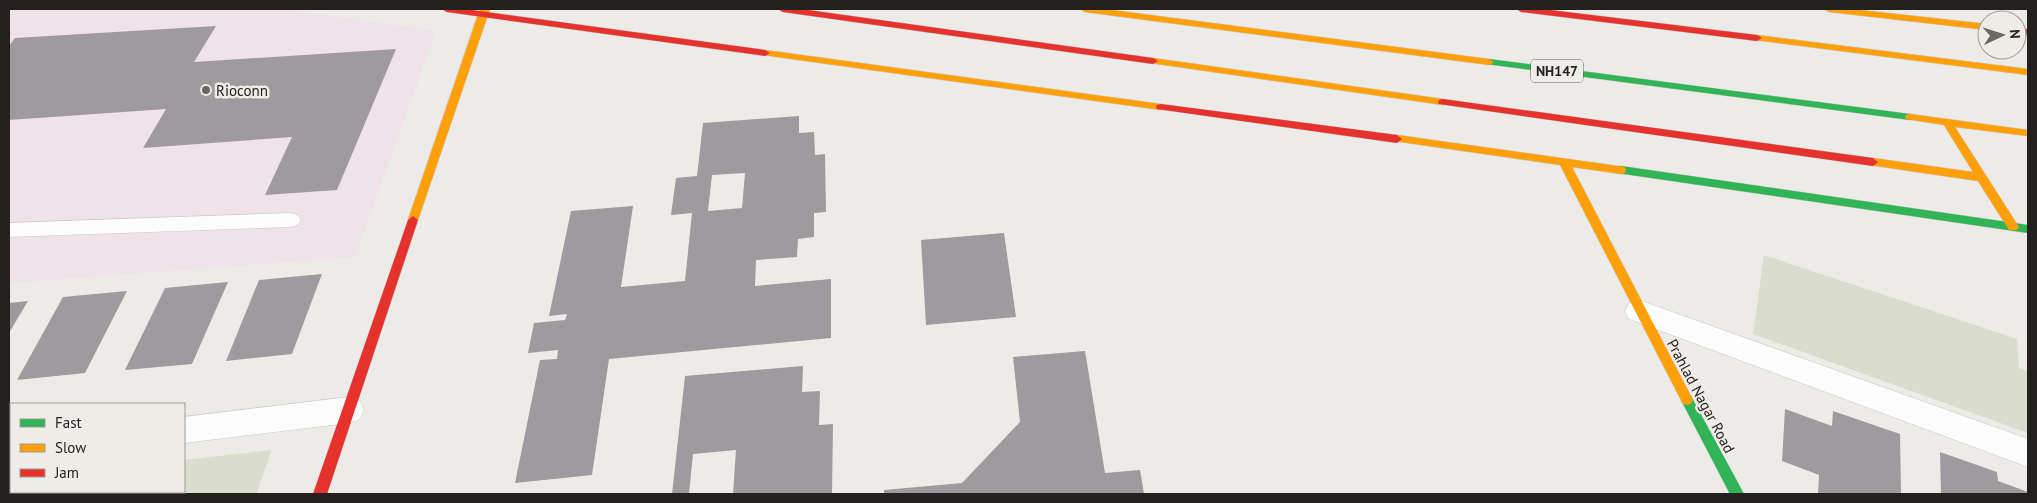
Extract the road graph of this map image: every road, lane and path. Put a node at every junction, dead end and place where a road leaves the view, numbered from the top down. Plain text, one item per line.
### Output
1 (447, 9) edge
2 (783, 9) edge
3 (1085, 9) edge
4 (1521, 9) edge
5 (1829, 9) edge
6 (484, 11) edge
7 (1977, 26) edge
8 (2028, 72) edge
9 (1947, 122) junction
10 (2028, 133) edge
11 (1564, 162) junction
12 (1980, 177) junction
13 (292, 220) dead end
14 (2013, 227) junction
15 (2028, 229) edge
16 (9, 230) edge
17 (1639, 312) junction
18 (349, 410) junction
19 (185, 430) edge
20 (2028, 453) edge
21 (320, 494) edge
22 (1737, 494) edge

1 - 6 main road
2 - 12 main road
3 - 9 main road, NH147
4 - 8 main road
5 - 7 main road
6 - 11 main road
6 - 18 main road
9 - 10 main road, NH147
9 - 12 main road
11 - 14 main road
11 - 17 main road, Prahlad Nagar Road
12 - 14 main road
13 - 16 lane
14 - 15 main road
17 - 20 street
17 - 22 main road, Prahlad Nagar Road
18 - 19 street
18 - 21 main road

